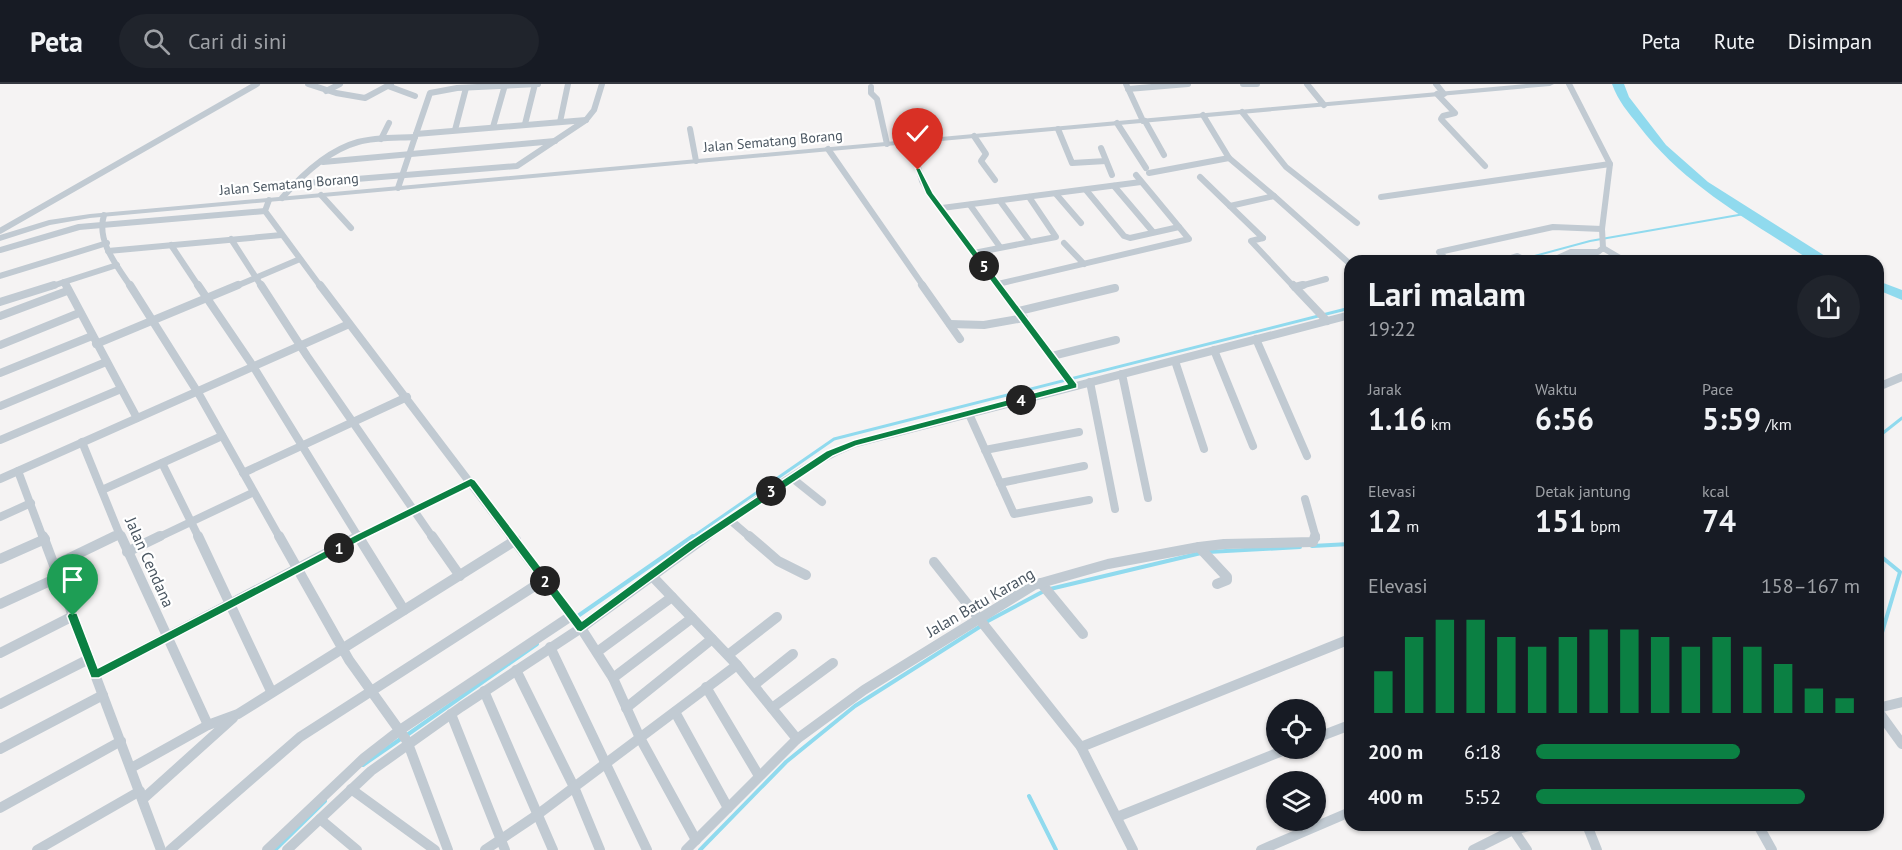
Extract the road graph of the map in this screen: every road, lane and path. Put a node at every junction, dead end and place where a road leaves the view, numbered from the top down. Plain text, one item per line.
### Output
1 (242, 84) edge
2 (256, 84) edge
3 (308, 84) edge
4 (340, 84) edge
5 (443, 84) edge
6 (536, 84) edge
7 (567, 84) edge
8 (602, 84) edge
9 (1188, 84) edge
10 (1243, 84) edge
11 (1257, 84) edge
12 (1308, 84) edge
13 (1436, 84) edge
14 (1550, 84) edge
15 (1569, 84) edge
16 (389, 85) edge
17 (505, 85) edge
18 (454, 86) edge
19 (465, 86) edge
20 (1127, 86) edge
21 (1497, 86) edge
22 (871, 87) dead end
23 (326, 91) junction
24 (235, 93) junction
25 (1440, 94) junction
26 (415, 96) dead end
27 (1324, 105) junction
28 (1242, 112) junction
29 (1203, 115) junction
30 (586, 120) junction
31 (1144, 121) junction
32 (560, 122) junction
33 (388, 123) dead end
34 (1117, 123) junction
35 (525, 124) junction
36 (493, 127) junction
37 (690, 129) dead end
38 (1058, 129) junction
39 (455, 130) junction
40 (415, 135) junction
41 (974, 136) junction
42 (381, 139) junction
43 (886, 140) junction
44 (557, 141) junction
45 (911, 142) junction
46 (1101, 148) dead end
47 (828, 149) junction
48 (408, 155) junction
49 (1164, 155) dead end
50 (1229, 158) junction
51 (696, 161) junction
52 (1106, 161) junction
53 (323, 162) junction
54 (1610, 164) junction
55 (1485, 166) dead end
56 (502, 173) junction
57 (1112, 175) dead end
58 (1136, 175) dead end
59 (1200, 177) dead end
60 (995, 180) dead end
61 (401, 182) junction
62 (1142, 182) junction
63 (293, 186) junction
64 (1114, 186) junction
65 (1086, 190) junction
66 (1056, 194) junction
67 (321, 195) junction
68 (1274, 196) junction
69 (283, 197) junction
70 (1029, 197) junction
71 (1381, 197) dead end
72 (269, 200) junction
73 (1000, 201) junction
74 (970, 205) junction
75 (1230, 206) junction
76 (942, 208) junction
77 (265, 211) junction
78 (104, 214) junction
79 (1081, 222) dead end
80 (1357, 223) dead end
81 (101, 225) junction
82 (1179, 226) junction
83 (351, 228) dead end
84 (0, 231) edge
85 (1153, 232) junction
86 (282, 235) junction
87 (0, 238) edge
88 (231, 239) junction
89 (1602, 240) junction
90 (1030, 242) junction
91 (1064, 243) dead end
92 (171, 245) junction
93 (108, 247) junction
94 (1000, 247) junction
95 (0, 250) edge
96 (974, 253) junction
97 (1442, 255) edge
98 (1564, 255) edge
99 (1619, 255) edge
100 (300, 259) junction
101 (1344, 259) edge
102 (1084, 264) junction
103 (117, 265) junction
104 (0, 276) edge
105 (257, 277) junction
106 (1326, 279) dead end
107 (64, 282) junction
108 (998, 284) junction
109 (1295, 287) junction
110 (1115, 288) dead end
111 (67, 291) junction
112 (207, 298) junction
113 (0, 302) edge
114 (1019, 311) junction
115 (79, 313) junction
116 (0, 316) edge
117 (1344, 316) edge
118 (1024, 318) junction
119 (1325, 319) junction
120 (152, 320) junction
121 (349, 324) junction
122 (950, 324) junction
123 (960, 339) dead end
124 (1256, 339) junction
125 (94, 340) junction
126 (1116, 340) dead end
127 (0, 345) edge
128 (300, 346) junction
129 (1214, 350) junction
130 (1052, 356) junction
131 (1175, 361) junction
132 (106, 362) junction
133 (253, 366) junction
134 (0, 373) edge
135 (1122, 374) junction
136 (1902, 377) edge
137 (1071, 382) junction
138 (1090, 382) junction
139 (1884, 384) edge
140 (121, 389) junction
141 (197, 391) junction
142 (407, 397) junction
143 (0, 406) edge
144 (969, 414) junction
145 (137, 418) junction
146 (354, 422) junction
147 (1079, 432) dead end
148 (222, 436) junction
149 (0, 440) edge
150 (82, 442) junction
151 (303, 446) junction
152 (1253, 446) dead end
153 (985, 450) junction
154 (1204, 450) dead end
155 (1307, 456) dead end
156 (162, 463) junction
157 (1084, 466) dead end
158 (18, 471) junction
159 (243, 473) junction
160 (0, 478) edge
161 (792, 478) junction
162 (471, 482) junction
163 (1000, 483) junction
164 (102, 490) junction
165 (252, 493) junction
166 (1148, 498) dead end
167 (1305, 499) dead end
168 (1089, 500) dead end
169 (822, 502) dead end
170 (31, 503) junction
171 (1115, 509) dead end
172 (415, 510) junction
173 (0, 517) edge
174 (730, 520) junction
175 (190, 522) junction
176 (120, 534) junction
177 (360, 537) junction
178 (45, 539) junction
179 (516, 540) junction
180 (127, 552) junction
181 (1203, 552) junction
182 (0, 559) edge
183 (934, 562) dead end
184 (55, 565) junction
185 (297, 569) junction
186 (460, 576) junction
187 (652, 576) junction
188 (806, 576) dead end
189 (58, 577) junction
190 (544, 580) junction
191 (1217, 584) dead end
192 (1043, 586) junction
193 (672, 597) junction
194 (0, 604) edge
195 (232, 605) junction
196 (404, 610) junction
197 (73, 616) junction
198 (777, 617) dead end
199 (692, 618) junction
200 (979, 620) junction
201 (575, 621) junction
202 (1083, 634) dead end
203 (168, 638) junction
204 (712, 639) junction
205 (1344, 641) edge
206 (550, 647) junction
207 (344, 650) junction
208 (597, 652) junction
209 (0, 653) edge
210 (793, 654) dead end
211 (728, 655) junction
212 (89, 659) junction
213 (833, 663) dead end
214 (737, 665) junction
215 (516, 670) junction
216 (95, 675) junction
217 (613, 678) junction
218 (754, 685) junction
219 (706, 687) junction
220 (271, 691) junction
221 (484, 691) junction
222 (372, 692) junction
223 (103, 695) junction
224 (1902, 702) edge
225 (0, 705) edge
226 (1884, 707) edge
227 (626, 708) junction
228 (772, 708) junction
229 (675, 712) junction
230 (238, 714) junction
231 (451, 714) junction
232 (1884, 718) edge
233 (208, 725) junction
234 (1344, 726) edge
235 (1326, 734) edge
236 (404, 737) junction
237 (640, 738) junction
238 (797, 739) junction
239 (121, 741) junction
240 (1902, 744) edge
241 (1081, 747) junction
242 (0, 749) edge
243 (1266, 758) edge
244 (605, 763) junction
245 (131, 768) junction
246 (759, 776) junction
247 (574, 787) junction
248 (351, 789) junction
249 (141, 795) junction
250 (0, 808) edge
251 (728, 808) junction
252 (537, 815) junction
253 (1344, 815) edge
254 (1117, 817) junction
255 (320, 819) junction
256 (1504, 831) edge
257 (1514, 831) edge
258 (1589, 831) edge
259 (1761, 831) edge
260 (696, 840) junction
261 (502, 845) edge
262 (161, 849) edge
263 (37, 850) edge
264 (267, 850) edge
265 (287, 850) edge
266 (357, 850) edge
267 (435, 850) edge
268 (448, 850) edge
269 (485, 850) edge
270 (553, 850) edge
271 (600, 850) edge
272 (647, 850) edge
273 (686, 850) edge
274 (1133, 850) edge
275 (1261, 850) edge
276 (1473, 850) edge
277 (1527, 850) edge
278 (1597, 850) edge
279 (1772, 850) edge

1 - 24 street
2 - 24 street
3 - 23 street
4 - 23 street
5 - 18 street
6 - 17 street
6 - 35 street
7 - 32 street
8 - 30 street
9 - 20 street
10 - 11 street
12 - 27 street
13 - 25 street
14 - 21 street, Jalan Sematang Borang
15 - 54 street
16 - 23 street
16 - 26 street
17 - 19 street
17 - 36 street
18 - 19 street
18 - 40 street
19 - 39 street
20 - 31 street
21 - 25 street, Jalan Sematang Borang
22 - 43 street
24 - 84 street
25 - 27 street, Jalan Sematang Borang
25 - 55 street
27 - 28 street, Jalan Sematang Borang
28 - 29 street, Jalan Sematang Borang
28 - 80 street
29 - 31 street, Jalan Sematang Borang
29 - 50 street
30 - 32 street
30 - 44 street
31 - 34 street, Jalan Sematang Borang
31 - 49 street
32 - 35 street
33 - 42 street
34 - 38 street, Jalan Sematang Borang
34 - 50 street
35 - 36 street
36 - 39 street
37 - 51 street
38 - 41 street, Jalan Sematang Borang
38 - 52 street
39 - 40 street
40 - 42 street
40 - 48 street
41 - 45 street, Jalan Sematang Borang
41 - 60 street
42 - 53 street
43 - 45 street, Jalan Sematang Borang
43 - 47 street, Jalan Sematang Borang
44 - 48 street
44 - 56 street
45 - 76 street
46 - 52 street
47 - 51 street, Jalan Sematang Borang
47 - 122 street
48 - 53 street
48 - 61 street
50 - 68 street
51 - 56 street, Jalan Sematang Borang
52 - 57 street
53 - 63 street
54 - 71 street
54 - 89 street
56 - 61 street, Jalan Sematang Borang
56 - 61 street
58 - 62 street
59 - 75 street
61 - 63 street
61 - 67 street, Jalan Sematang Borang
62 - 64 street
62 - 82 street
63 - 69 street
64 - 65 street
64 - 85 street
65 - 66 street
65 - 85 street
66 - 70 street
66 - 79 street
67 - 69 street, Jalan Sematang Borang
67 - 83 street
68 - 75 street
68 - 101 street
69 - 72 street, Jalan Sematang Borang
70 - 73 street
70 - 90 street
72 - 77 street
72 - 78 street, Jalan Sematang Borang
73 - 74 street
73 - 90 street
74 - 76 street
74 - 94 street
75 - 109 street
76 - 96 street
77 - 81 street
77 - 86 street
78 - 81 street
78 - 87 street, Jalan Sematang Borang
81 - 93 street
81 - 95 street
82 - 85 street
82 - 102 street
86 - 88 street
86 - 100 street
88 - 92 street
88 - 105 street
89 - 97 street
89 - 98 street
89 - 99 street
90 - 94 street
91 - 102 street
92 - 93 street
92 - 112 street
93 - 103 street
93 - 104 street
94 - 96 street
96 - 108 street
100 - 105 street
100 - 121 street
102 - 108 street
103 - 107 street
103 - 120 street
105 - 112 street
105 - 128 street
106 - 109 street
107 - 111 street
107 - 113 street
108 - 114 street
109 - 119 street
110 - 114 street
111 - 115 street
111 - 116 street
112 - 120 street
112 - 133 street
114 - 118 street
115 - 125 street
115 - 127 street
117 - 119 street
118 - 122 street
118 - 130 street
119 - 124 street
120 - 125 street
120 - 141 street
121 - 128 street
121 - 142 street
122 - 123 street
124 - 129 street
124 - 155 street
125 - 132 street
125 - 134 street
126 - 130 street
128 - 133 street
128 - 146 street
129 - 131 street
129 - 152 street
130 - 137 street
131 - 135 street
131 - 154 street
132 - 140 street
132 - 143 street
133 - 141 street
133 - 151 street
135 - 138 street
135 - 166 street
136 - 139 street
137 - 138 street
137 - 144 street
138 - 171 street
140 - 145 street
140 - 149 street
141 - 145 street
141 - 148 street
142 - 146 street
142 - 162 street
144 - 153 street
144 - 161 street
145 - 150 street
146 - 151 street
146 - 172 street
147 - 153 street
148 - 156 street
148 - 159 street
150 - 158 street
150 - 164 street, Jalan Cendana
151 - 159 street
151 - 177 street
153 - 163 street
156 - 164 street
156 - 175 street
157 - 163 street
158 - 160 street
158 - 170 street
159 - 165 street
161 - 169 street
161 - 174 street
162 - 172 street
162 - 179 street
163 - 168 street
164 - 176 street, Jalan Cendana
165 - 175 street
165 - 185 street
167 - 181 street, Jalan Batu Karang
170 - 173 street
170 - 178 street
172 - 177 street
172 - 186 street
174 - 187 street
174 - 188 street
175 - 180 street
175 - 195 street
176 - 180 street, Jalan Cendana
176 - 184 street
177 - 185 street
177 - 196 street
178 - 182 street
178 - 184 street
179 - 186 street
179 - 190 street
180 - 203 street, Jalan Cendana
181 - 191 street
181 - 192 street, Jalan Batu Karang
183 - 200 street
184 - 189 street
185 - 195 street
185 - 207 street
186 - 196 street
187 - 193 street
187 - 201 street
189 - 194 street
189 - 197 street
190 - 201 street
190 - 222 street
192 - 200 street, Jalan Batu Karang
192 - 202 street
193 - 199 street
193 - 208 street
195 - 203 street
195 - 220 street
196 - 207 street
197 - 209 street
197 - 212 street
198 - 211 street
199 - 204 street
199 - 217 street
200 - 238 street, Jalan Batu Karang
200 - 241 street
201 - 206 street
201 - 208 street
201 - 236 street
203 - 216 street
203 - 233 street, Jalan Cendana
204 - 211 street
204 - 227 street
205 - 241 street
206 - 215 street
206 - 244 street
207 - 220 street
207 - 222 street
208 - 217 street
210 - 218 street
211 - 214 street
212 - 216 street
212 - 225 street
213 - 228 street
214 - 218 street
214 - 219 street
215 - 221 street
215 - 247 street
216 - 223 street
217 - 227 street
218 - 228 street
219 - 229 street
219 - 246 street
220 - 230 street
221 - 231 street
221 - 252 street
222 - 236 street
222 - 262 street
223 - 239 street
223 - 242 street
224 - 226 street
227 - 237 street
228 - 238 street
229 - 237 street
229 - 251 street
230 - 233 street
230 - 249 street
231 - 236 street
231 - 261 street
232 - 240 street
233 - 245 street
234 - 235 street
236 - 248 street
236 - 264 street
236 - 268 street
237 - 244 street
237 - 260 street
238 - 246 street, Jalan Batu Karang
239 - 245 street
239 - 250 street
241 - 254 street
243 - 254 street
244 - 247 street
244 - 272 street
245 - 249 street
246 - 251 street, Jalan Batu Karang
247 - 252 street
247 - 271 street
248 - 255 street
248 - 267 street
249 - 262 street
249 - 263 street
251 - 260 street, Jalan Batu Karang
252 - 261 street
252 - 270 street
253 - 275 street
254 - 274 street
255 - 265 street
255 - 266 street
256 - 276 street
257 - 277 street
258 - 278 street
259 - 279 street
260 - 273 street, Jalan Batu Karang
261 - 269 street

